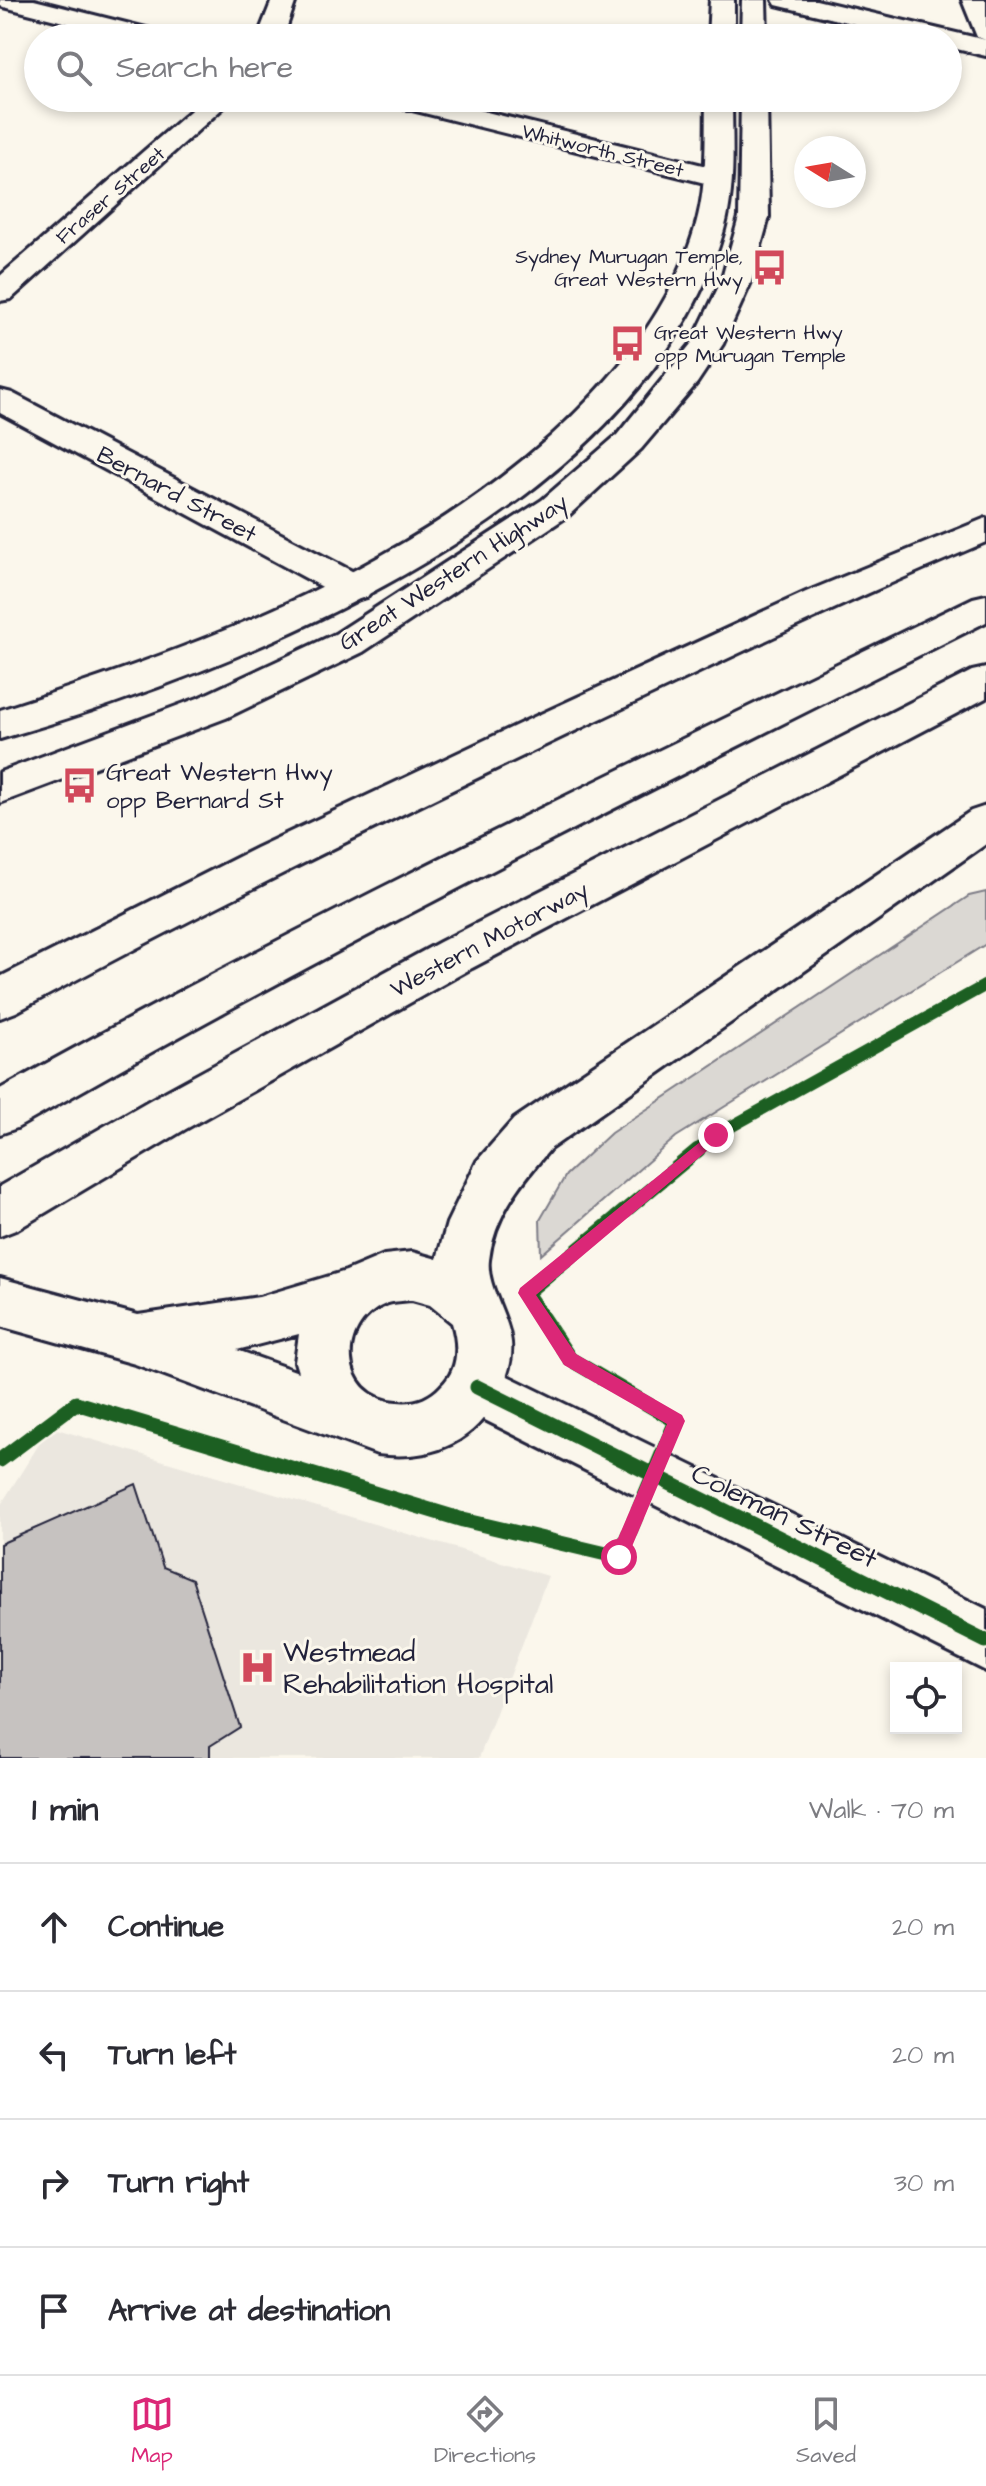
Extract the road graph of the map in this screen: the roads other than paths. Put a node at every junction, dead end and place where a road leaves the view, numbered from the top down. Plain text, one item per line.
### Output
1 (4, 0) edge
2 (284, 0) edge
3 (722, 0) edge
4 (754, 0) edge
5 (785, 0) edge
6 (974, 0) edge
7 (101, 24) edge
8 (275, 24) edge
9 (721, 24) edge
10 (754, 24) edge
11 (887, 24) edge
12 (986, 32) edge
13 (962, 42) edge
14 (986, 48) edge
15 (205, 112) edge
16 (454, 112) edge
17 (719, 112) edge
18 (754, 112) edge
19 (717, 177) junction
20 (0, 292) edge
21 (0, 400) edge
22 (986, 529) edge
23 (354, 588) junction
24 (986, 607) edge
25 (986, 681) edge
26 (0, 725) edge
27 (0, 788) edge
28 (986, 822) edge
29 (0, 999) edge
30 (0, 1113) edge
31 (0, 1213) edge
32 (355, 1293) junction
33 (0, 1302) edge
34 (474, 1310) junction
35 (135, 1339) junction
36 (477, 1387) junction
37 (377, 1427) junction
38 (986, 1641) edge

1 - 7 main road
2 - 8 main road
3 - 9 main road
4 - 10 main road
5 - 11 main road
6 - 12 main road
13 - 14 main road
15 - 20 main road, Fraser Street
16 - 19 main road, Whitworth Street
17 - 19 main road, Great Western Highway
18 - 27 main road, Great Western Highway
19 - 23 main road, Great Western Highway
21 - 23 main road, Bernard Street
22 - 29 main road
23 - 26 main road, Great Western Highway
24 - 30 main road
25 - 31 main road, Western Motorway
28 - 34 main road
32 - 34 main road
32 - 35 main road
32 - 37 main road
33 - 35 main road
34 - 36 main road
35 - 37 main road
36 - 37 main road
36 - 38 main road, Coleman Street

